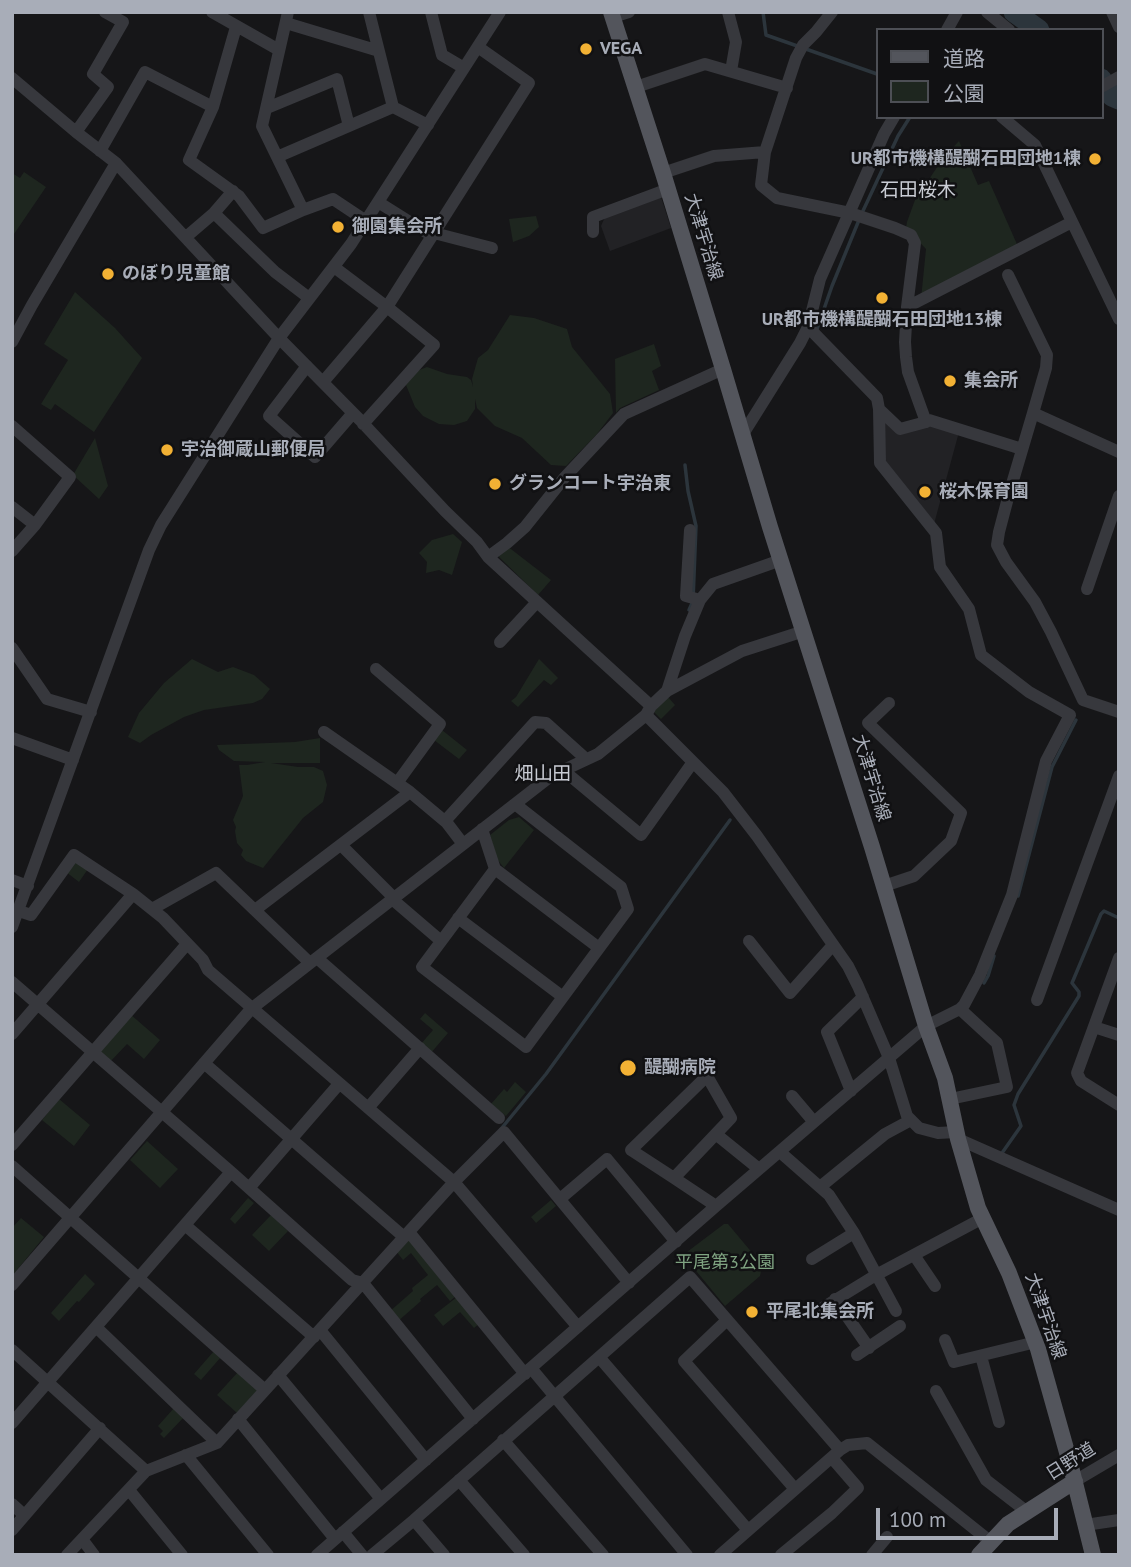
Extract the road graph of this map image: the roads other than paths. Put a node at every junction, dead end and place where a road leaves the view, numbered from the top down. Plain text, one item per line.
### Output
1 (105, 12) edge
2 (212, 12) edge
3 (369, 12) edge
4 (431, 12) edge
5 (500, 12) edge
6 (728, 12) edge
7 (832, 12) edge
8 (957, 12) edge
9 (987, 12) edge
10 (1112, 12) edge
11 (618, 14) edge
12 (287, 18) edge
13 (236, 27) junction
14 (1119, 27) edge
15 (948, 28) edge
16 (1007, 28) edge
17 (478, 47) junction
18 (279, 50) junction
19 (379, 51) junction
20 (464, 68) junction
21 (731, 71) junction
22 (12, 78) edge
23 (636, 87) junction
24 (787, 88) junction
25 (214, 107) junction
26 (393, 107) junction
27 (267, 108) junction
28 (893, 119) edge
29 (1004, 119) edge
30 (428, 125) junction
31 (349, 126) junction
32 (76, 132) junction
33 (100, 151) junction
34 (765, 152) junction
35 (277, 157) junction
36 (116, 163) junction
37 (665, 181) junction
38 (233, 191) junction
39 (378, 202) junction
40 (303, 209) junction
41 (214, 213) junction
42 (850, 213) junction
43 (366, 221) junction
44 (1072, 222) junction
45 (593, 232) dead end
46 (433, 234) junction
47 (186, 237) junction
48 (492, 248) dead end
49 (334, 267) junction
50 (1007, 275) dead end
51 (309, 298) junction
52 (387, 307) junction
53 (907, 307) junction
54 (1119, 319) edge
55 (808, 327) junction
56 (279, 338) junction
57 (12, 342) edge
58 (307, 366) junction
59 (723, 369) junction
60 (323, 382) junction
61 (879, 409) junction
62 (353, 413) junction
63 (1033, 413) junction
64 (926, 422) junction
65 (363, 424) junction
66 (12, 426) edge
67 (743, 434) junction
68 (1022, 449) junction
69 (1119, 452) edge
70 (1119, 496) edge
71 (12, 507) edge
72 (34, 525) junction
73 (690, 530) dead end
74 (12, 551) edge
75 (488, 557) junction
76 (781, 560) junction
77 (1087, 589) dead end
78 (695, 599) junction
79 (537, 602) junction
80 (804, 631) junction
81 (500, 642) dead end
82 (12, 648) edge
83 (376, 669) dead end
84 (667, 691) junction
85 (1083, 701) junction
86 (889, 703) dead end
87 (648, 711) junction
88 (91, 712) junction
89 (1119, 712) edge
90 (1070, 715) junction
91 (324, 732) dead end
92 (12, 738) edge
93 (586, 759) junction
94 (73, 760) junction
95 (693, 762) junction
96 (563, 770) junction
97 (1119, 776) edge
98 (397, 783) junction
99 (410, 792) junction
100 (514, 804) junction
101 (445, 821) junction
102 (482, 829) junction
103 (463, 844) junction
104 (341, 845) junction
105 (495, 869) junction
106 (12, 880) edge
107 (28, 886) junction
108 (884, 886) junction
109 (133, 894) junction
110 (393, 899) junction
111 (152, 909) junction
112 (255, 910) junction
113 (19, 911) junction
114 (458, 918) junction
115 (12, 927) edge
116 (442, 941) junction
117 (749, 941) dead end
118 (187, 944) junction
119 (833, 945) junction
120 (599, 948) junction
121 (1119, 959) edge
122 (313, 960) junction
123 (12, 982) edge
124 (562, 997) junction
125 (863, 997) junction
126 (1037, 1000) dead end
127 (38, 1004) junction
128 (251, 1009) junction
129 (960, 1009) junction
130 (926, 1026) junction
131 (1094, 1027) junction
132 (12, 1034) edge
133 (1119, 1035) edge
134 (420, 1048) junction
135 (93, 1052) junction
136 (889, 1058) junction
137 (204, 1063) junction
138 (340, 1084) junction
139 (851, 1091) junction
140 (792, 1096) dead end
141 (950, 1099) junction
142 (1119, 1105) edge
143 (368, 1108) junction
144 (162, 1112) junction
145 (499, 1118) dead end
146 (911, 1120) junction
147 (814, 1122) junction
148 (716, 1135) junction
149 (957, 1135) junction
150 (292, 1140) junction
151 (12, 1145) edge
152 (780, 1152) junction
153 (12, 1166) edge
154 (759, 1170) junction
155 (231, 1172) junction
156 (674, 1178) junction
157 (454, 1182) junction
158 (820, 1187) junction
159 (249, 1188) junction
160 (560, 1199) junction
161 (716, 1206) junction
162 (1119, 1210) edge
163 (71, 1218) junction
164 (983, 1218) junction
165 (185, 1225) junction
166 (854, 1233) junction
167 (407, 1234) junction
168 (676, 1242) junction
169 (914, 1255) junction
170 (812, 1259) dead end
171 (876, 1275) junction
172 (139, 1279) junction
173 (363, 1283) junction
174 (629, 1283) junction
175 (12, 1285) edge
176 (935, 1286) dead end
177 (835, 1299) junction
178 (819, 1310) dead end
179 (896, 1311) dead end
180 (727, 1320) junction
181 (900, 1326) dead end
182 (96, 1327) junction
183 (578, 1327) junction
184 (317, 1333) junction
185 (946, 1340) dead end
186 (1035, 1342) junction
187 (869, 1348) junction
188 (12, 1350) edge
189 (857, 1355) dead end
190 (981, 1356) junction
191 (599, 1357) junction
192 (528, 1371) junction
193 (278, 1375) junction
194 (48, 1382) junction
195 (265, 1390) junction
196 (936, 1391) dead end
197 (554, 1396) junction
198 (238, 1419) junction
199 (473, 1419) junction
200 (999, 1422) dead end
201 (12, 1423) edge
202 (100, 1428) junction
203 (503, 1440) junction
204 (217, 1443) junction
205 (836, 1454) junction
206 (186, 1455) junction
207 (1119, 1455) edge
208 (426, 1460) junction
209 (146, 1471) junction
210 (458, 1480) junction
211 (1075, 1481) junction
212 (795, 1489) junction
213 (129, 1490) junction
214 (381, 1499) junction
215 (12, 1504) edge
216 (1026, 1511) junction
217 (24, 1515) junction
218 (414, 1520) junction
219 (1119, 1520) edge
220 (1085, 1525) junction
221 (12, 1530) edge
222 (748, 1531) junction
223 (339, 1536) junction
224 (887, 1537) dead end
225 (82, 1539) junction
226 (991, 1542) junction
227 (66, 1555) edge
228 (94, 1555) edge
229 (182, 1555) edge
230 (268, 1555) edge
231 (317, 1555) edge
232 (362, 1555) edge
233 (372, 1555) edge
234 (444, 1555) edge
235 (524, 1555) edge
236 (604, 1555) edge
237 (687, 1555) edge
238 (720, 1555) edge
239 (781, 1555) edge
240 (872, 1555) edge
241 (979, 1555) edge
242 (1093, 1555) edge

1 - 32 street
2 - 13 street
3 - 19 street
4 - 20 street
5 - 17 street
6 - 21 street
7 - 24 street
8 - 15 street
9 - 16 street
10 - 14 street
11 - 23 main road, 大津宇治線
12 - 18 street
12 - 19 street
13 - 18 street
13 - 25 street
17 - 20 street
17 - 46 street
18 - 27 street
19 - 26 street
20 - 30 street
21 - 23 street
21 - 24 street
22 - 32 street
23 - 37 main road, 大津宇治線
24 - 34 street
25 - 33 street
25 - 38 street
26 - 30 street
26 - 31 street
27 - 31 street
27 - 35 street
28 - 42 street
29 - 44 street
30 - 39 street
31 - 35 street
32 - 33 street
33 - 36 street
34 - 37 street
34 - 42 street
35 - 40 street
36 - 47 street
36 - 57 street
37 - 45 street
37 - 59 main road, 大津宇治線
38 - 40 street
38 - 41 street
39 - 43 street
39 - 46 street
40 - 43 street
41 - 47 street
41 - 51 street
42 - 53 street
42 - 55 street
43 - 49 street
44 - 53 street
44 - 54 street
46 - 48 street
46 - 52 street
47 - 56 street
49 - 51 street
49 - 52 street
50 - 63 street
51 - 56 street
52 - 60 street
52 - 65 street
53 - 64 street
55 - 61 street
55 - 67 street
56 - 58 street
56 - 88 street
58 - 60 street
58 - 62 street
59 - 67 main road, 大津宇治線
59 - 75 street
60 - 62 street
61 - 64 street
61 - 90 street
62 - 65 street
63 - 68 street
63 - 69 street
64 - 68 street
65 - 75 street
66 - 72 street
67 - 76 main road, 大津宇治線
68 - 85 street
70 - 77 street
71 - 72 street
72 - 74 street
73 - 78 street
75 - 79 street
76 - 78 street
76 - 80 main road, 大津宇治線
78 - 84 street
79 - 81 street
79 - 87 street
80 - 84 street
80 - 108 main road, 大津宇治線
82 - 88 street
83 - 98 street
84 - 87 street
85 - 89 street
85 - 90 street
86 - 108 street
87 - 93 street
87 - 95 street
88 - 94 street
90 - 129 street
91 - 98 street
92 - 94 street
93 - 96 street
93 - 101 street
94 - 107 street
95 - 96 street
95 - 119 street
96 - 100 street
97 - 126 street
98 - 99 street
99 - 101 street
99 - 104 street
100 - 102 street
100 - 120 street
101 - 103 street
102 - 103 street
102 - 105 street
103 - 110 street
104 - 110 street
104 - 112 street
105 - 114 street
105 - 120 street
106 - 107 street
107 - 113 street
108 - 130 main road, 大津宇治線
109 - 111 street
109 - 113 street
109 - 127 street
110 - 116 street
110 - 122 street
111 - 112 street
111 - 118 street
112 - 122 street
113 - 115 street
114 - 116 street
114 - 124 street
116 - 124 street
117 - 119 street
118 - 128 street
118 - 135 street
119 - 125 street
120 - 124 street
121 - 131 street
122 - 128 street
122 - 134 street
123 - 127 street
125 - 136 street
125 - 139 street
127 - 132 street
127 - 135 street
128 - 137 street
128 - 138 street
129 - 130 street
129 - 141 street
130 - 136 street
130 - 141 main road, 大津宇治線
131 - 133 street
131 - 142 street
134 - 143 street
134 - 145 street
135 - 144 street
135 - 151 street
136 - 139 street
136 - 146 street
137 - 144 street
137 - 150 street
138 - 143 street
138 - 150 street
139 - 147 street
140 - 147 street
141 - 149 main road, 大津宇治線
143 - 157 street
144 - 155 street
144 - 163 street
146 - 149 street
146 - 158 street
147 - 152 street
148 - 154 street
148 - 156 street
148 - 156 street
149 - 162 street
149 - 164 main road, 大津宇治線
150 - 159 street
150 - 167 street
152 - 154 street
152 - 158 street
153 - 163 street
154 - 161 street
155 - 159 street
155 - 165 street
156 - 161 street
157 - 160 street
157 - 167 street
157 - 183 street
158 - 166 street
159 - 173 street
160 - 168 street
160 - 174 street
161 - 168 street
163 - 172 street
163 - 175 street
164 - 169 street
164 - 186 main road, 大津宇治線
165 - 172 street
165 - 184 street
166 - 170 street
166 - 171 street
167 - 173 street
167 - 192 street
168 - 174 street
169 - 171 street
169 - 176 street
171 - 177 street
171 - 179 street
172 - 182 street
172 - 195 street
173 - 184 street
173 - 199 street
174 - 183 street
177 - 178 street
177 - 187 street
180 - 191 street
180 - 205 street
180 - 212 street
181 - 187 street
182 - 194 street
182 - 204 street
183 - 192 street
184 - 193 street
184 - 208 street
185 - 190 street
186 - 190 street
186 - 211 main road, 大津宇治線
187 - 189 street
188 - 194 street
190 - 200 street
191 - 197 street
191 - 222 street
192 - 197 street
192 - 199 street
193 - 195 street
193 - 214 street
194 - 201 street
194 - 202 street
195 - 198 street
196 - 216 street
197 - 203 street
197 - 237 street
198 - 204 street
198 - 223 street
199 - 208 street
202 - 209 street
202 - 217 street
203 - 210 street
203 - 236 street
204 - 206 street
205 - 212 street
205 - 226 street
205 - 239 street
206 - 209 street
206 - 230 street
207 - 211 street, 日野道
208 - 214 street
209 - 213 street
210 - 218 street
210 - 235 street
211 - 216 main road, 日野道
211 - 220 main road, 大津宇治線
212 - 222 street
213 - 225 street
213 - 229 street
214 - 223 street
215 - 217 street
216 - 226 main road, 日野道
217 - 221 street
218 - 233 street
218 - 234 street
219 - 220 street
220 - 242 main road, 大津宇治線
222 - 238 street
223 - 231 street
223 - 232 street
224 - 240 street
225 - 227 street
225 - 228 street
226 - 241 main road, 日野道

